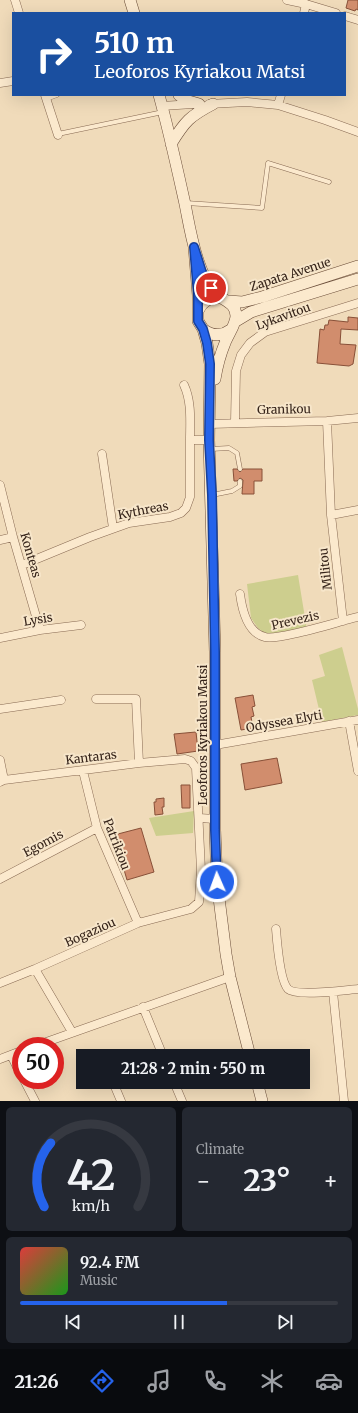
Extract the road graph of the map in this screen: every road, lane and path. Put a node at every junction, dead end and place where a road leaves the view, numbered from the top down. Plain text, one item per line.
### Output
1 (15, 0) edge
2 (287, 0) edge
3 (309, 3) edge
4 (19, 12) edge
5 (304, 12) edge
6 (333, 12) edge
7 (346, 16) edge
8 (358, 20) edge
9 (12, 81) edge
10 (0, 83) edge
11 (180, 96) edge
12 (282, 96) edge
13 (46, 97) edge
14 (161, 104) edge
15 (200, 104) junction
16 (214, 104) junction
17 (278, 105) junction
18 (358, 132) edge
19 (58, 135) joint
20 (171, 144) junction
21 (328, 182) dead end
22 (185, 202) junction
23 (194, 247) junction
24 (358, 266) edge
25 (358, 279) edge
26 (225, 299) junction
27 (358, 303) edge
28 (198, 311) junction
29 (233, 326) junction
30 (203, 329) junction
31 (184, 385) dead end
32 (210, 411) junction
33 (358, 418) edge
34 (327, 421) junction
35 (235, 422) junction
36 (210, 424) junction
37 (190, 440) junction
38 (210, 445) junction
39 (102, 454) dead end
40 (240, 469) dead end
41 (240, 481) dead end
42 (0, 485) edge
43 (212, 495) junction
44 (358, 510) edge
45 (331, 515) junction
46 (113, 528) junction
47 (13, 537) junction
48 (0, 540) edge
49 (22, 565) junction
50 (240, 594) dead end
51 (358, 617) edge
52 (343, 621) junction
53 (81, 625) dead end
54 (40, 630) junction
55 (0, 638) edge
56 (96, 699) dead end
57 (61, 700) dead end
58 (0, 709) edge
59 (358, 720) edge
60 (349, 721) junction
61 (215, 745) junction
62 (0, 760) edge
63 (138, 763) junction
64 (83, 771) junction
65 (358, 772) edge
66 (2, 781) edge
67 (199, 818) junction
68 (215, 819) junction
69 (97, 828) junction
70 (0, 879) edge
71 (138, 924) junction
72 (276, 929) dead end
73 (36, 969) junction
74 (230, 977) junction
75 (0, 983) edge
76 (358, 989) edge
77 (333, 992) junction
78 (143, 1007) junction
79 (72, 1032) junction
80 (59, 1037) edge
81 (160, 1049) edge
82 (248, 1049) edge
83 (11, 1055) edge
84 (0, 1059) edge
85 (29, 1089) edge
86 (116, 1089) edge
87 (177, 1089) edge
88 (259, 1089) edge
89 (35, 1101) edge
90 (121, 1101) edge
91 (182, 1101) edge
92 (262, 1101) edge
93 (344, 1101) edge

1 - 4 street
2 - 3 street
3 - 5 street
3 - 6 street
7 - 8 street
9 - 10 street
11 - 15 main road
12 - 17 street
13 - 19 street
14 - 15 street
14 - 19 lane
14 - 20 main road, Leoforos Kyriakou Matsi
15 - 16 street
16 - 17 street
16 - 20 main road
17 - 18 street
20 - 22 main road, Leoforos Kyriakou Matsi
21 - 22 lane
22 - 23 main road, Leoforos Kyriakou Matsi
23 - 26 main road, Leoforos Kyriakou Matsi
23 - 28 main road, Leoforos Kyriakou Matsi
24 - 26 main road, Zapata Avenue
25 - 29 main road, Zapata Avenue
26 - 28 main road
26 - 29 main road, Leoforos Kyriakou Matsi
27 - 35 street, Lykavitou
28 - 30 main road, Leoforos Kyriakou Matsi
29 - 30 main road
29 - 32 main road, Leoforos Kyriakou Matsi
30 - 32 main road, Leoforos Kyriakou Matsi
31 - 37 street
32 - 36 main road, Leoforos Kyriakou Matsi
33 - 34 street, Granikou
34 - 35 street, Granikou
34 - 45 street, Militou
35 - 36 street, Granikou
36 - 38 main road, Leoforos Kyriakou Matsi
37 - 38 street
37 - 46 street, Kythreas
38 - 40 lane
38 - 43 main road, Leoforos Kyriakou Matsi
39 - 46 street
41 - 43 lane
42 - 47 street, Konteas
43 - 61 main road, Leoforos Kyriakou Matsi
44 - 45 street
45 - 52 street, Militou
46 - 49 street, Kythreas
47 - 48 street
47 - 49 street, Konteas
49 - 54 street, Konteas
50 - 52 street, Prevezis
51 - 52 street, Prevezis
53 - 54 street, Lysis
54 - 55 street, Lysis
56 - 63 street
57 - 58 street
59 - 60 street, Odyssea Elyti
60 - 61 street, Odyssea Elyti
60 - 65 street
61 - 68 main road, Leoforos Kyriakou Matsi
62 - 66 street
63 - 64 street, Kantaras
63 - 67 street, Kantaras
64 - 66 street, Kantaras
64 - 69 street, Patrikiou
67 - 68 street
67 - 71 street, Bogaziou
68 - 74 main road, Leoforos Kyriakou Matsi
69 - 70 street, Egomis
69 - 71 street, Patrikiou
71 - 73 street, Bogaziou
72 - 77 street
73 - 75 street, Bogaziou
73 - 79 street
74 - 78 street
74 - 82 main road, Leoforos Kyriakou Matsi
76 - 77 street
77 - 93 street
78 - 79 street
78 - 81 street
79 - 80 street
83 - 84 street
85 - 89 street
86 - 90 street
87 - 91 street
88 - 92 main road

